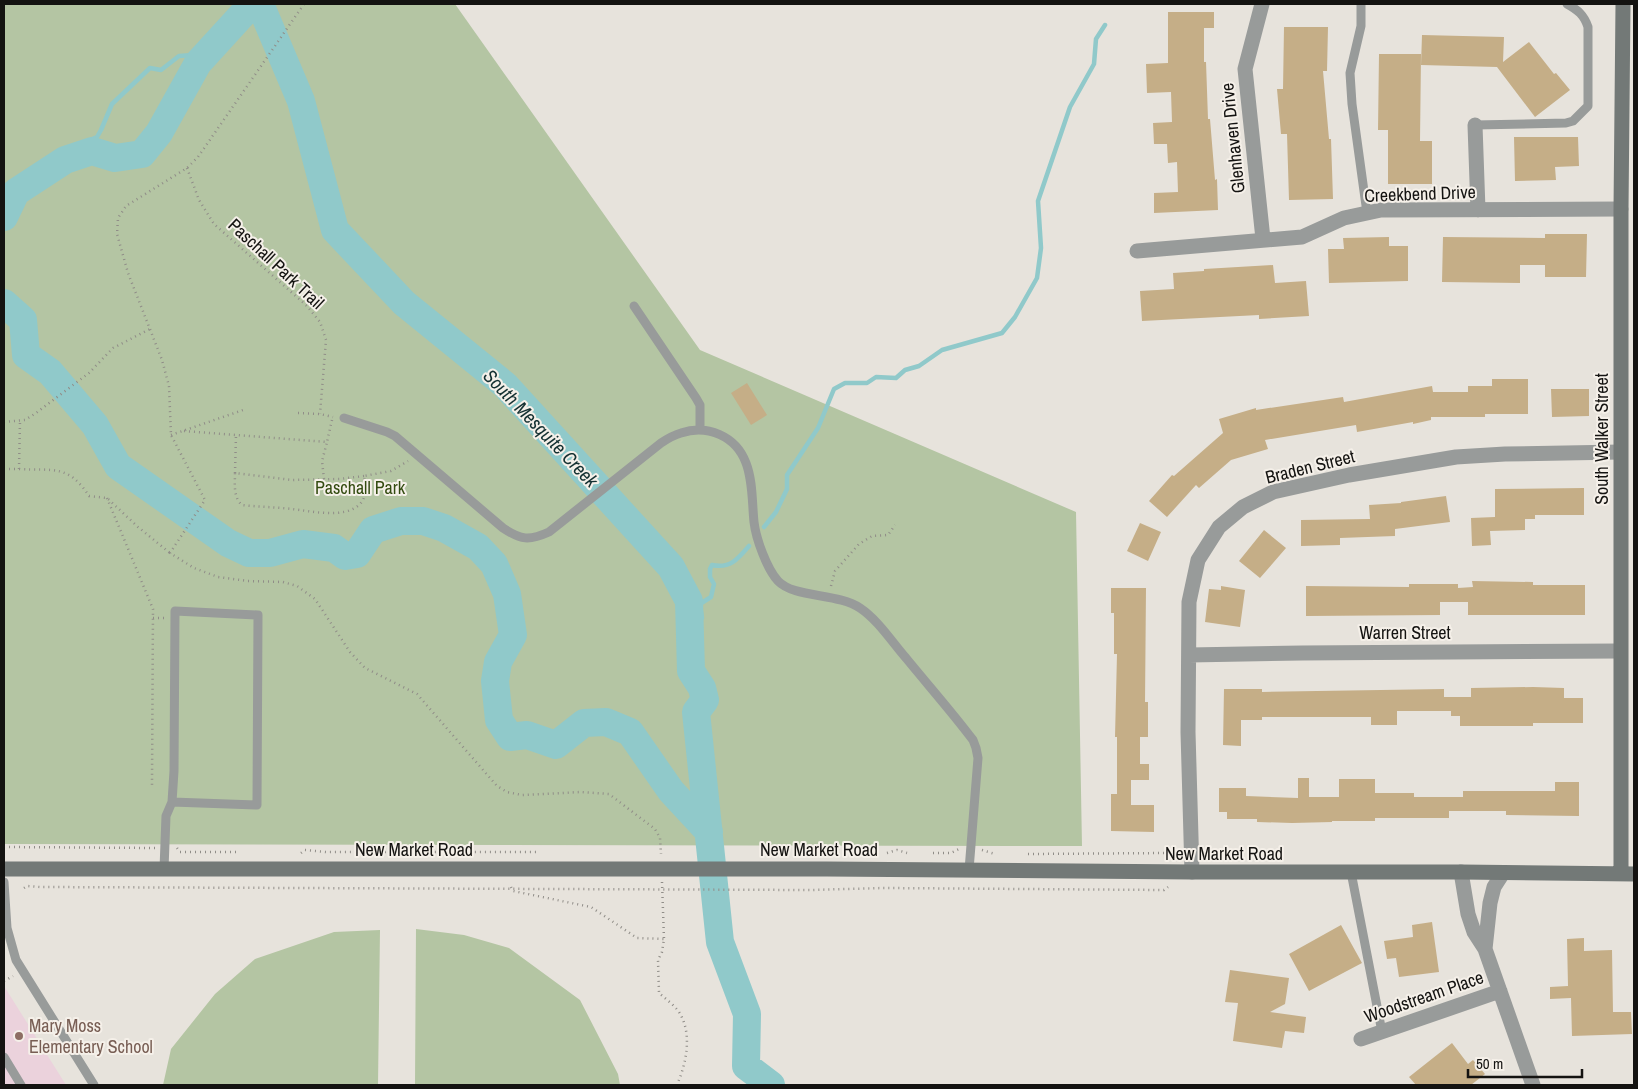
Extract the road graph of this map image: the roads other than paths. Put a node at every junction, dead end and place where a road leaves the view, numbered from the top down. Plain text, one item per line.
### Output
1 (1262, 4) edge
2 (1361, 4) edge
3 (1567, 4) edge
4 (1623, 4) edge
5 (1476, 124) joint
6 (1621, 209) junction
7 (1478, 210) junction
8 (1367, 213) junction
9 (1263, 239) junction
10 (1137, 251) dead end
11 (634, 306) dead end
12 (344, 418) dead end
13 (700, 430) junction
14 (1620, 452) junction
15 (1620, 651) junction
16 (1189, 655) junction
17 (172, 802) junction
18 (4, 869) edge
19 (164, 869) junction
20 (969, 870) junction
21 (1192, 872) junction
22 (1351, 872) junction
23 (1461, 872) junction
24 (1503, 873) junction
25 (1627, 874) edge
26 (4, 882) edge
27 (1486, 949) junction
28 (1500, 991) junction
29 (1382, 1032) junction
30 (1361, 1039) dead end
31 (4, 1057) edge
32 (21, 1085) edge
33 (94, 1085) edge
34 (1533, 1085) edge

1 - 9 street, Glenhaven Drive
2 - 8 lane
3 - 5 lane
4 - 6 street, South Walker Street
5 - 7 street
6 - 7 street, Creekbend Drive
6 - 14 street, South Walker Street
7 - 8 street, Creekbend Drive
8 - 9 street, Creekbend Drive
9 - 10 street, Creekbend Drive
11 - 13 lane
12 - 13 lane
13 - 20 lane
14 - 15 street, South Walker Street
14 - 16 street, Braden Street
15 - 16 street, Warren Street
15 - 25 street, South Walker Street
16 - 21 street, Braden Street
17 - 17 lane
17 - 19 lane
18 - 19 street, New Market Road
19 - 20 street, New Market Road
20 - 21 street, New Market Road
21 - 22 street, New Market Road
22 - 23 street, New Market Road
22 - 29 lane
23 - 24 street, New Market Road
23 - 27 street
24 - 25 street, New Market Road
24 - 27 street
26 - 33 lane
27 - 28 street
28 - 29 street, Woodstream Place
28 - 34 street
29 - 30 street, Woodstream Place
31 - 32 lane

